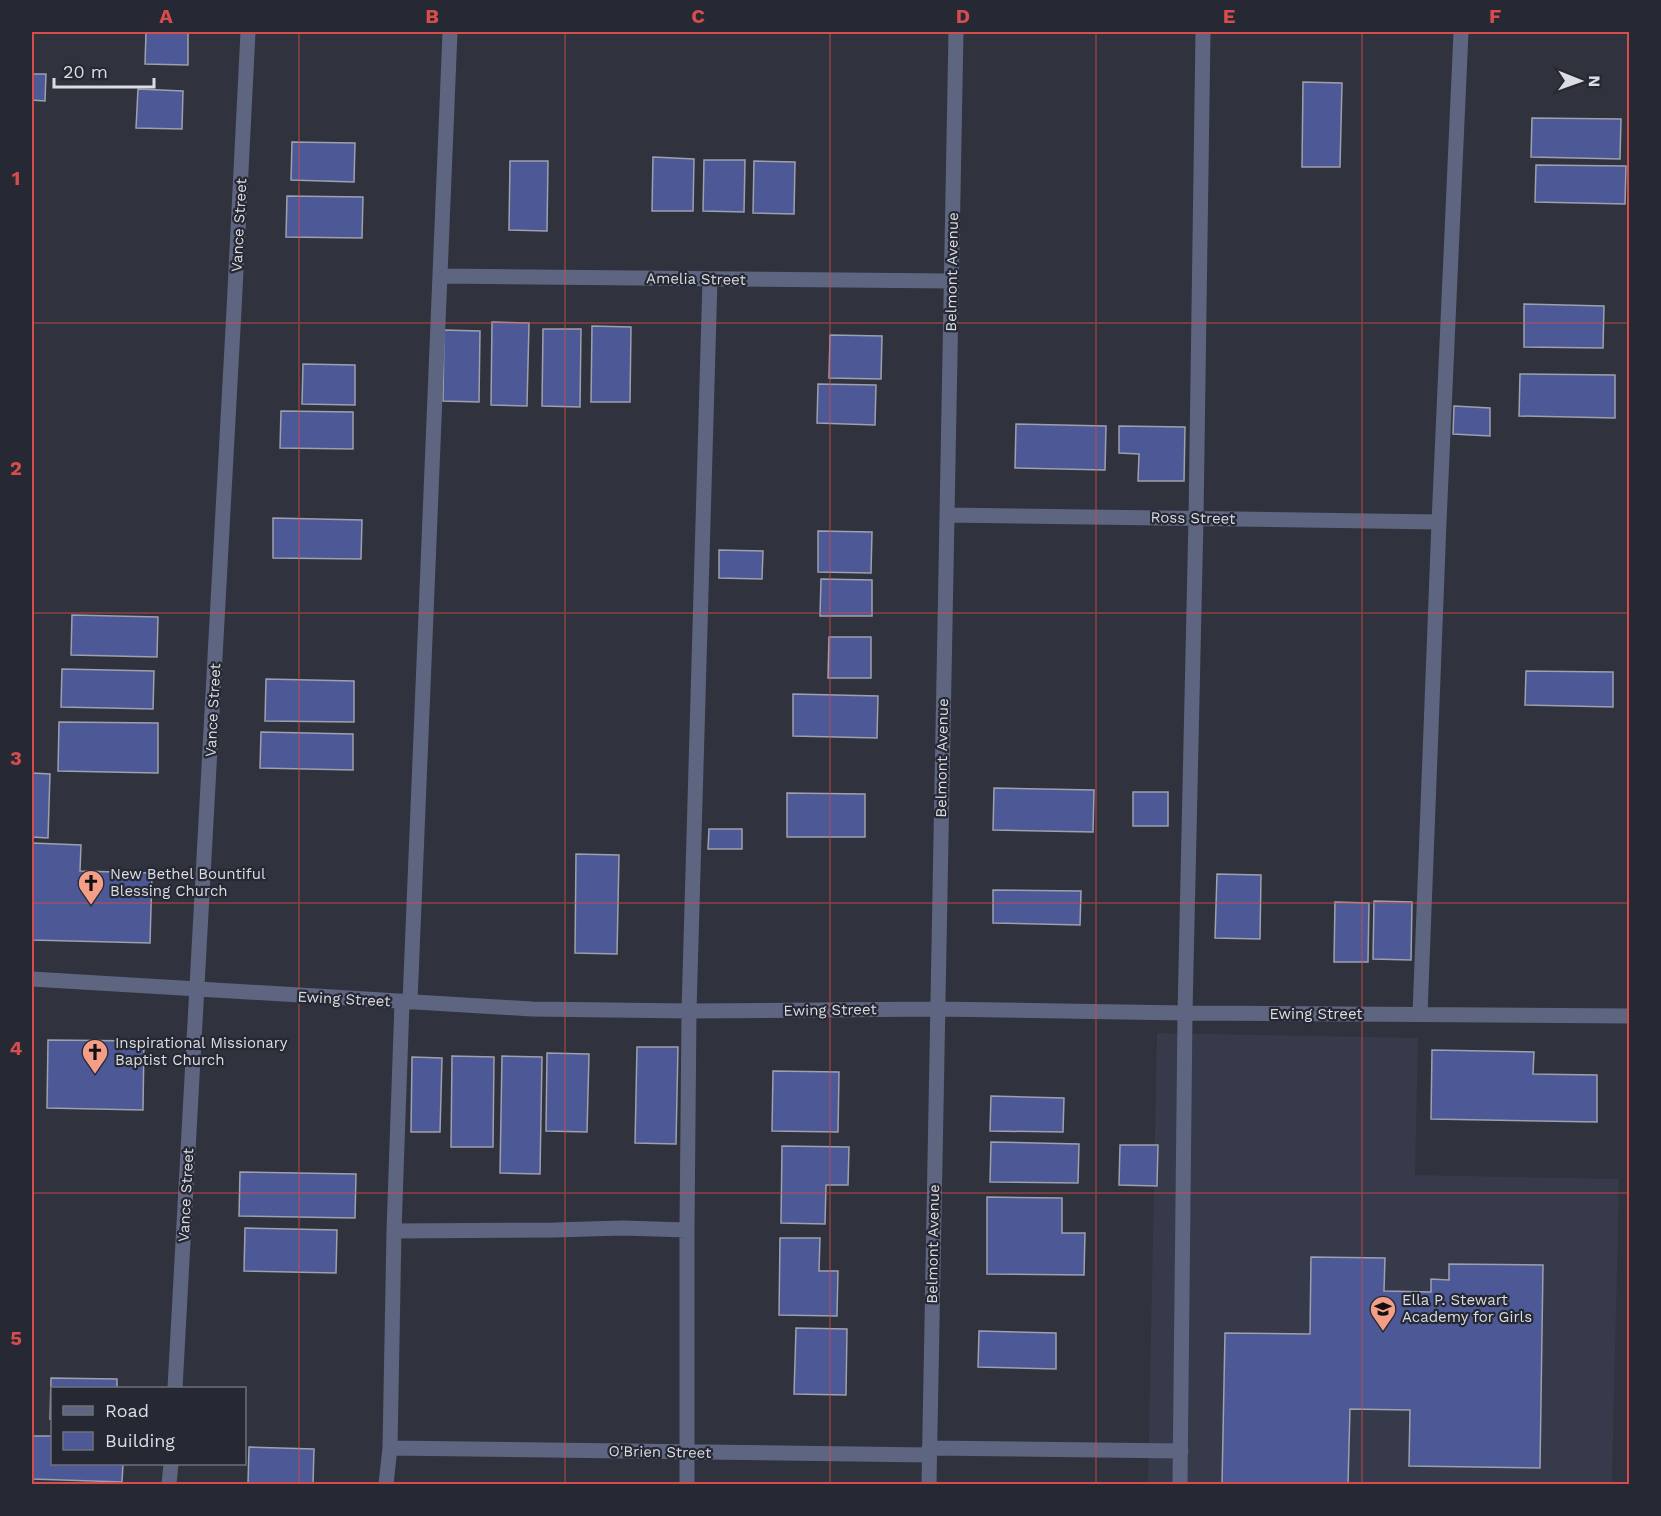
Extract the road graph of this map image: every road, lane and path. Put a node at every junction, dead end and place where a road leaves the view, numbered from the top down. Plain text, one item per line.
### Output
1 (248, 32) edge
2 (450, 32) edge
3 (956, 32) edge
4 (1203, 32) edge
5 (1461, 32) edge
6 (441, 276) junction
7 (710, 279) junction
8 (951, 281) junction
9 (947, 515) junction
10 (1196, 518) junction
11 (1439, 522) junction
12 (32, 979) edge
13 (197, 990) junction
14 (406, 1002) junction
15 (938, 1009) junction
16 (689, 1011) junction
17 (1185, 1013) junction
18 (1420, 1014) junction
19 (1629, 1016) edge
20 (687, 1230) junction
21 (394, 1231) junction
22 (175, 1387) edge
23 (390, 1448) junction
24 (1181, 1451) junction
25 (688, 1452) junction
26 (929, 1452) junction
27 (171, 1465) edge
28 (169, 1485) edge
29 (387, 1485) edge
30 (687, 1485) edge
31 (929, 1485) edge
32 (1180, 1485) edge

1 - 13 street, Vance Street
2 - 6 street
3 - 8 street, Belmont Avenue
4 - 10 street
5 - 11 street
6 - 7 street, Amelia Street
6 - 14 street
7 - 8 street, Amelia Street
7 - 16 street
8 - 9 street, Belmont Avenue
9 - 10 street, Ross Street
9 - 15 street, Belmont Avenue
10 - 11 street, Ross Street
10 - 17 street
11 - 18 street
12 - 13 street, Ewing Street
13 - 14 street, Ewing Street
13 - 22 street, Vance Street
14 - 16 street, Ewing Street
14 - 21 street
15 - 16 street, Ewing Street
15 - 17 street, Ewing Street
15 - 26 street, Belmont Avenue
16 - 20 street
17 - 18 street, Ewing Street
17 - 24 street
18 - 19 street, Ewing Street
20 - 21 street
20 - 25 street
21 - 23 street
23 - 25 street, O'Brien Street
23 - 29 street
24 - 26 street, O'Brien Street
24 - 32 street
25 - 26 street, O'Brien Street
25 - 30 street
26 - 31 street, Belmont Avenue
27 - 28 street

